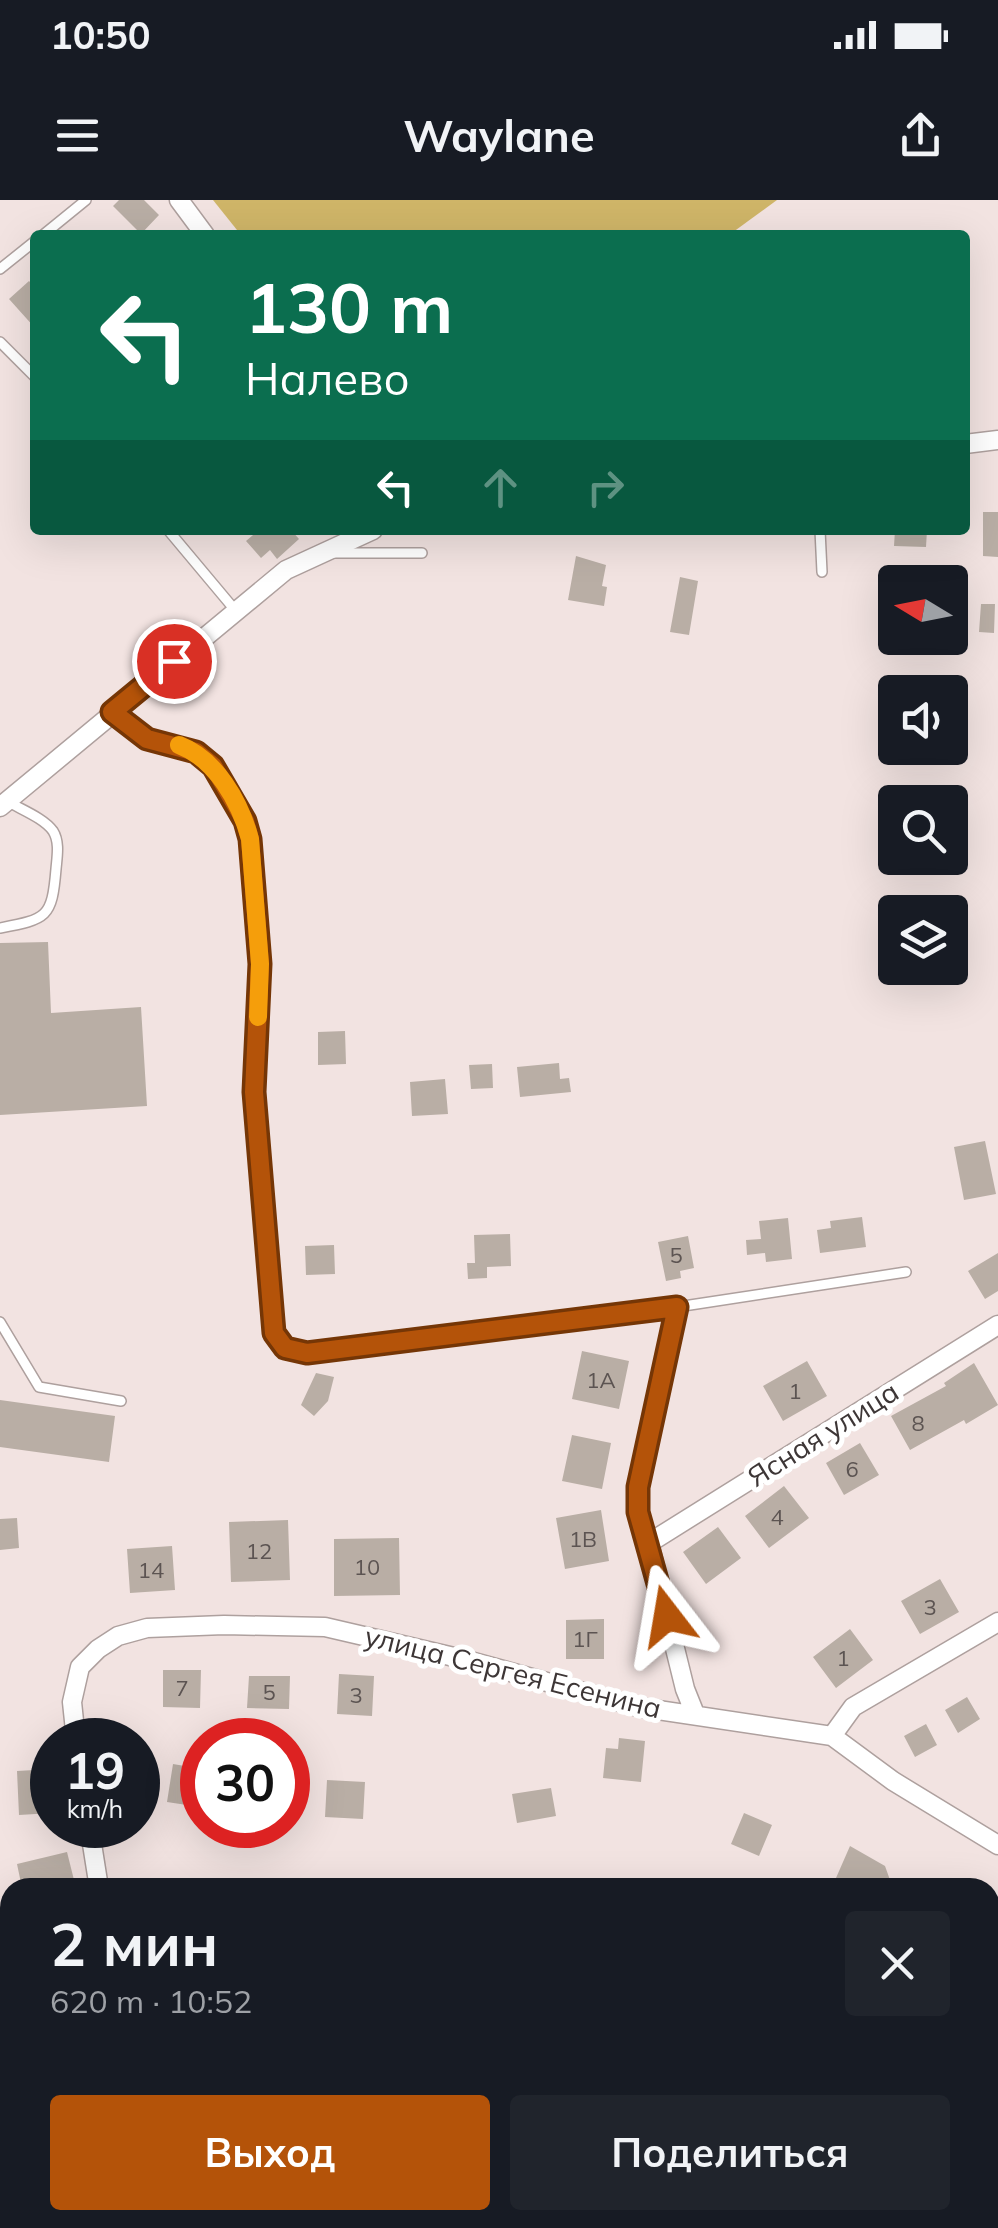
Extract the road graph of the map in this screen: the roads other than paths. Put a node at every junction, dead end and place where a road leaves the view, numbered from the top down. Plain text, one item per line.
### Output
1 (86, 200) edge
2 (179, 200) edge
3 (48, 230) edge
4 (201, 230) edge
5 (30, 245) edge
6 (0, 269) edge
7 (0, 342) edge
8 (30, 372) edge
9 (998, 440) edge
10 (970, 443) edge
11 (172, 535) edge
12 (361, 535) edge
13 (820, 535) edge
14 (322, 553) junction
15 (422, 553) dead end
16 (822, 572) dead end
17 (235, 610) junction
18 (112, 712) junction
19 (3, 804) edge
20 (0, 928) edge
21 (906, 1272) dead end
22 (677, 1307) junction
23 (0, 1322) edge
24 (998, 1325) edge
25 (121, 1401) dead end
26 (648, 1543) junction
27 (998, 1622) edge
28 (695, 1714) junction
29 (74, 1718) edge
30 (832, 1736) junction
31 (998, 1845) edge
32 (92, 1848) edge
33 (96, 1878) edge

1 - 3 lane
2 - 4 street
5 - 6 lane
7 - 8 lane
9 - 10 street
11 - 17 lane
12 - 14 street
13 - 16 lane
14 - 15 lane
14 - 17 street
17 - 18 street
18 - 19 street
18 - 22 lane
19 - 20 lane
21 - 22 lane
22 - 26 street
23 - 25 lane
24 - 26 street, Ясная улица
26 - 28 street
27 - 30 street
28 - 29 street, улица Сергея Есенина
28 - 30 street, улица Сергея Есенина
30 - 31 street, улица Сергея Есенина
32 - 33 street

